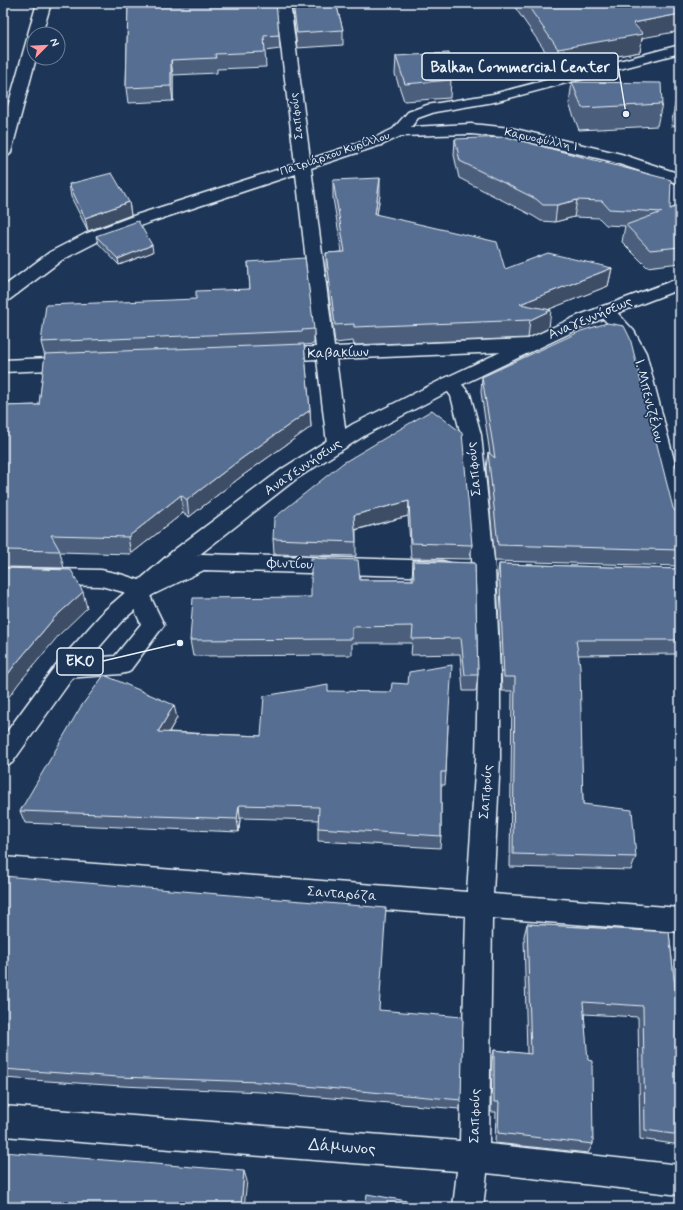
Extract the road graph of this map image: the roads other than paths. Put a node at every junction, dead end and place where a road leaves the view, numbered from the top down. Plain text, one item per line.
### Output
1 (44, 3) edge
2 (283, 3) edge
3 (37, 26) edge
4 (680, 49) edge
5 (27, 66) edge
6 (398, 132) junction
7 (3, 152) edge
8 (303, 164) junction
9 (680, 179) edge
10 (680, 283) edge
11 (3, 296) edge
12 (606, 311) junction
13 (528, 345) junction
14 (326, 353) junction
15 (255, 356) edge
16 (90, 362) edge
17 (3, 366) edge
18 (450, 383) junction
19 (337, 443) junction
20 (680, 523) edge
21 (478, 570) junction
22 (3, 576) edge
23 (141, 591) junction
24 (66, 670) junction
25 (3, 756) edge
26 (3, 869) edge
27 (478, 904) junction
28 (680, 920) edge
29 (3, 1121) edge
30 (474, 1157) junction
31 (680, 1180) edge
32 (468, 1207) edge

1 - 3 main road
2 - 8 main road, Σαπφούς
4 - 6 main road, Πατριάρχου Κυρίλλου
5 - 7 main road
6 - 8 main road, Πατριάρχου Κυρίλλου
6 - 9 main road, Καρυοφύλλη Ι
8 - 11 main road, Πατριάρχου Κυρίλλου
8 - 14 main road, Σαπφούς
10 - 12 main road, Αναγεννήσεως
12 - 13 main road, Αναγεννήσεως
12 - 20 main road, Ι. Μπενιζέλου
13 - 14 main road, Καβακίων
13 - 18 main road, Αναγεννήσεως
14 - 15 main road, Καβακίων
14 - 19 main road, Σαπφούς
16 - 17 main road
18 - 19 main road, Αναγεννήσεως
18 - 21 main road, Σαπφούς
19 - 23 main road, Αναγεννήσεως
21 - 23 main road, Φιντίου
21 - 27 main road, Σαπφούς
22 - 23 main road
23 - 24 main road, Αναγεννήσεως
23 - 24 main road
24 - 25 main road, Αναγεννήσεως
26 - 27 main road, Σανταρόζα
27 - 28 main road, Σανταρόζα
27 - 30 main road, Σαπφούς
29 - 30 main road, Δάμωνος
30 - 31 main road, Δάμωνος
30 - 32 main road, Σαπφούς

